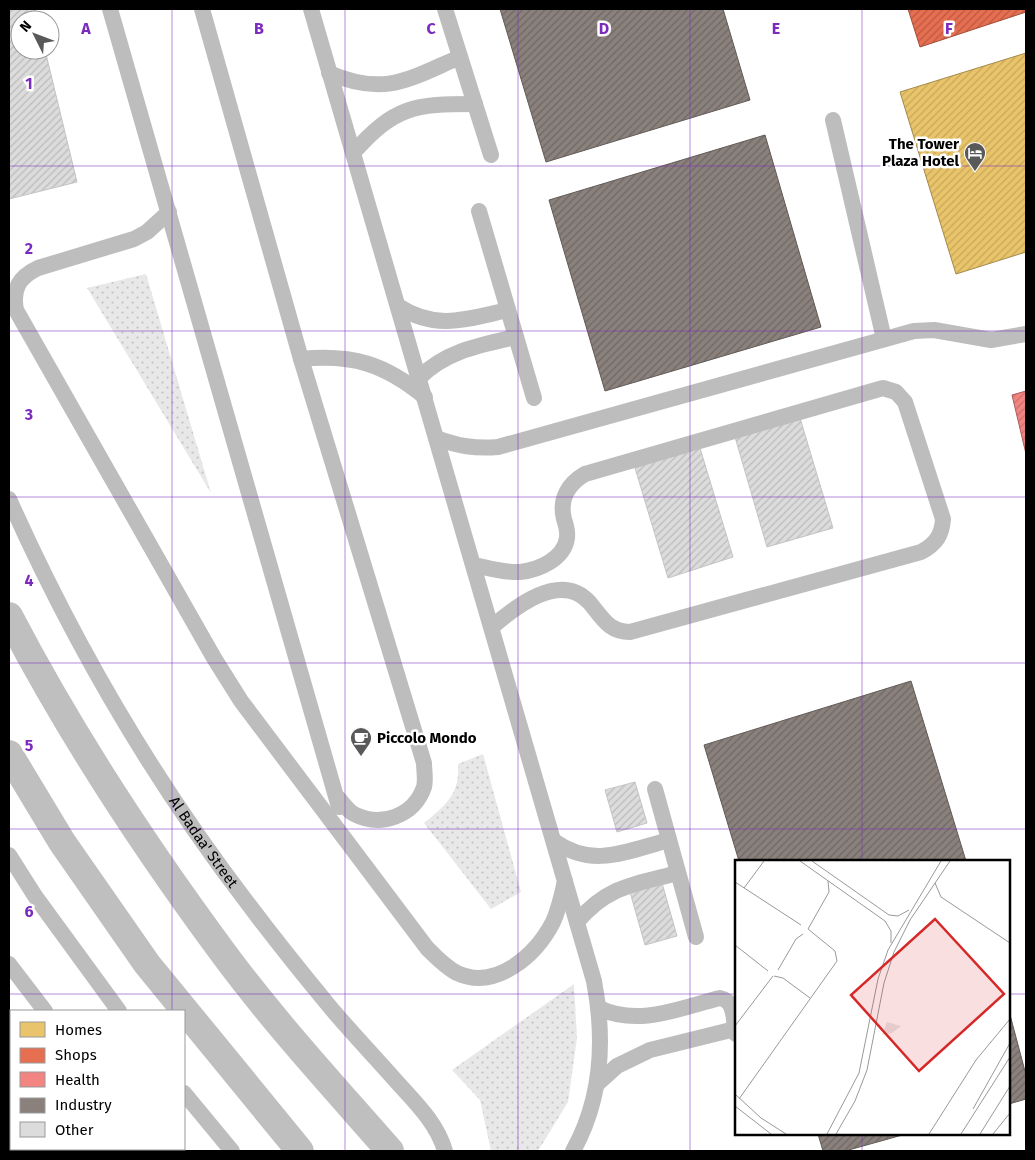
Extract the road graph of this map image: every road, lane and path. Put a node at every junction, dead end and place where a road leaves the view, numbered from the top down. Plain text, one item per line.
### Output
1 (110, 9) edge
2 (202, 9) edge
3 (311, 9) edge
4 (445, 9) edge
5 (460, 57) junction
6 (329, 72) junction
7 (475, 104) junction
8 (833, 120) dead end
9 (353, 153) junction
10 (491, 155) dead end
11 (479, 211) dead end
12 (169, 212) junction
13 (398, 306) junction
14 (508, 310) junction
15 (1026, 334) edge
16 (516, 337) junction
17 (884, 339) junction
18 (302, 359) junction
19 (419, 378) junction
20 (424, 397) junction
21 (534, 398) dead end
22 (436, 438) junction
23 (9, 499) edge
24 (474, 565) junction
25 (9, 616) edge
26 (492, 627) junction
27 (9, 754) edge
28 (655, 789) dead end
29 (338, 798) junction
30 (342, 836) junction
31 (669, 840) junction
32 (554, 841) junction
33 (9, 855) edge
34 (678, 872) junction
35 (565, 879) junction
36 (577, 922) junction
37 (696, 937) dead end
38 (9, 964) edge
39 (599, 1008) junction
40 (44, 1010) edge
41 (118, 1010) edge
42 (185, 1010) edge
43 (185, 1010) edge
44 (735, 1026) edge
45 (735, 1032) edge
46 (597, 1084) junction
47 (185, 1094) edge
48 (232, 1151) edge
49 (300, 1151) edge
50 (390, 1151) edge
51 (445, 1151) edge
52 (573, 1151) edge

1 - 12 lane
2 - 18 lane
3 - 6 lane
4 - 5 lane
5 - 6 lane
5 - 7 lane
6 - 9 lane
7 - 9 lane
7 - 10 lane
8 - 17 lane
9 - 13 lane
11 - 14 lane
12 - 29 lane
12 - 30 lane
13 - 14 lane
13 - 19 lane
14 - 16 lane
15 - 17 lane
16 - 19 lane
16 - 21 lane
17 - 22 lane
18 - 20 lane
18 - 29 lane
19 - 20 lane
20 - 22 lane
22 - 24 lane
23 - 51 lane, Al Badaa' Street
24 - 26 lane
24 - 26 lane
25 - 50 main road
26 - 32 lane
27 - 42 main road
28 - 31 lane
29 - 30 lane
30 - 35 lane
31 - 32 lane
31 - 34 lane
32 - 35 lane
33 - 41 lane
34 - 36 lane
34 - 37 lane
35 - 36 lane
36 - 39 lane
38 - 40 lane
39 - 44 lane
39 - 46 lane
43 - 49 main road
45 - 46 lane
46 - 52 lane
47 - 48 lane

